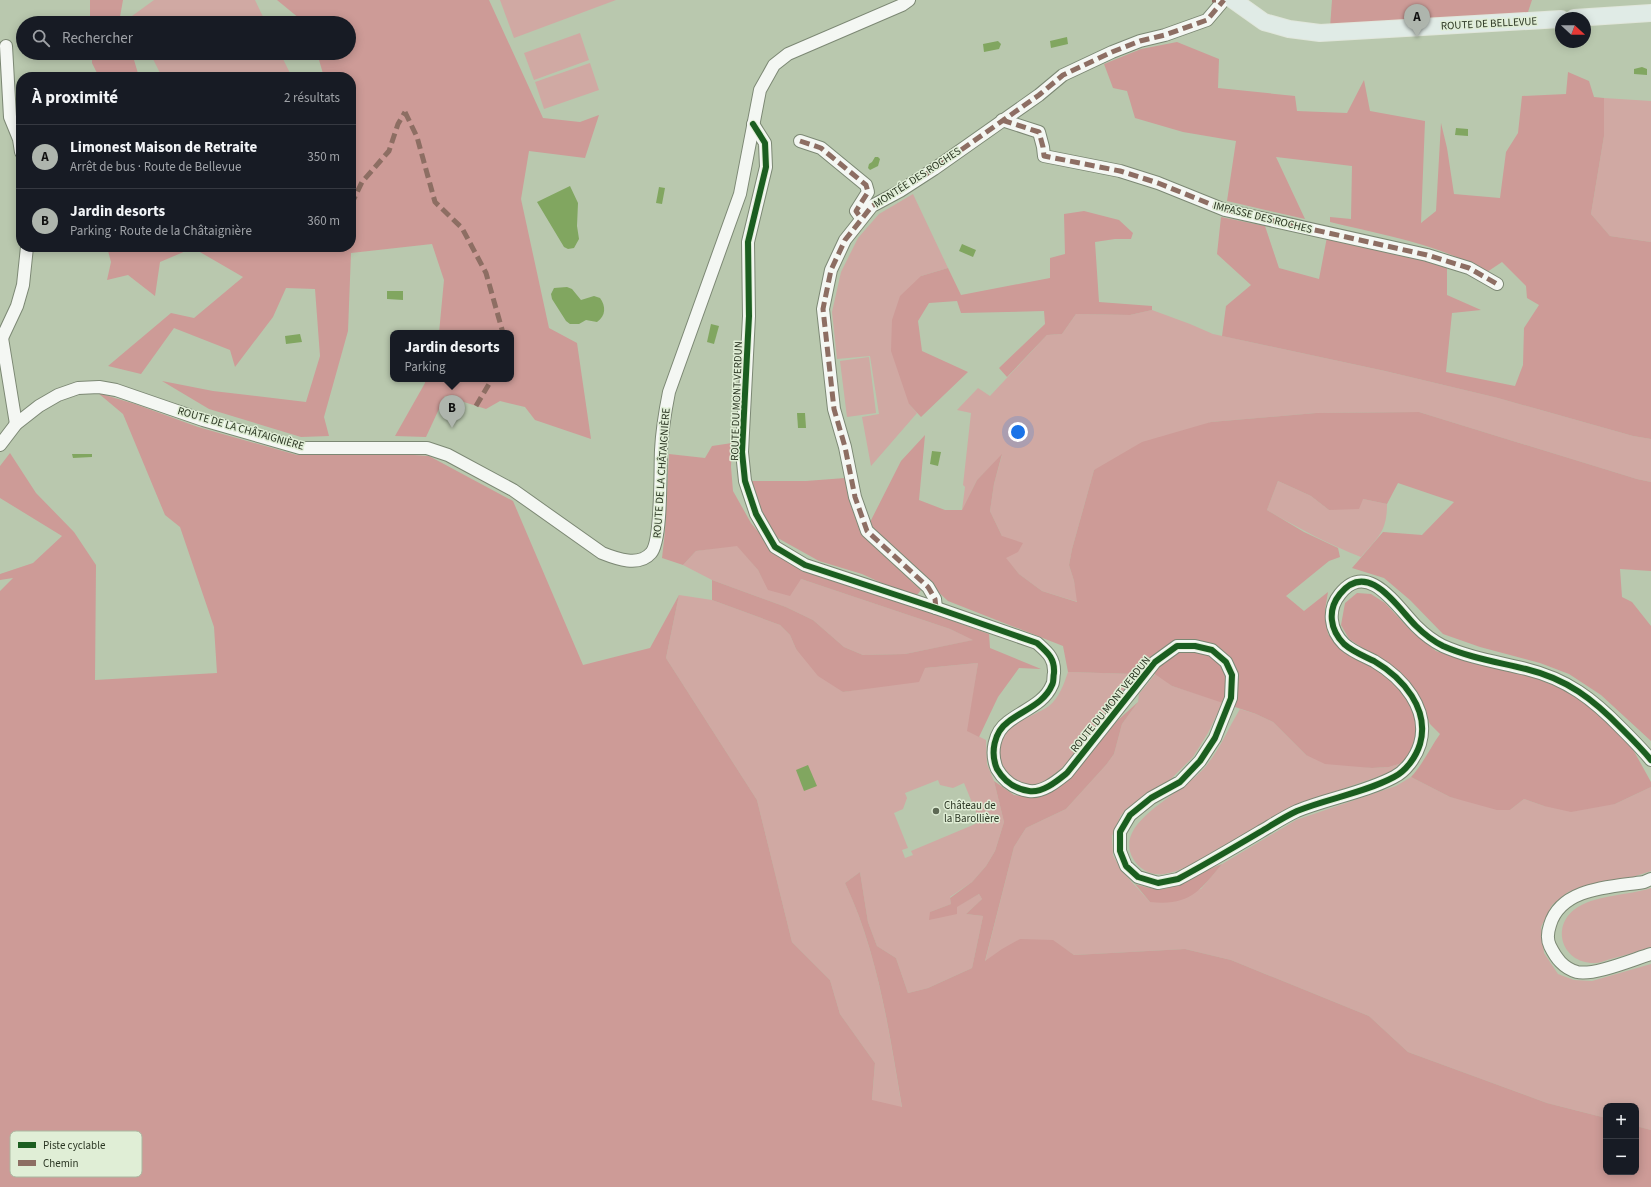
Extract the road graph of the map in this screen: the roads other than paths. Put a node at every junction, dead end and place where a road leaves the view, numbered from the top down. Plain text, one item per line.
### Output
1 (909, 0) edge
2 (1212, 0) edge
3 (1216, 0) edge
4 (1224, 0) edge
5 (1233, 0) edge
6 (1651, 13) edge
7 (1591, 17) edge
8 (1555, 19) edge
9 (6, 46) dead end
10 (1002, 120) junction
11 (753, 124) junction
12 (16, 132) edge
13 (800, 142) dead end
14 (861, 218) junction
15 (26, 252) edge
16 (1497, 284) dead end
17 (1, 337) edge
18 (16, 424) junction
19 (0, 445) edge
20 (936, 608) junction
21 (1651, 760) edge
22 (1651, 879) edge
23 (1651, 954) edge

1 - 11 street
2 - 3 street
4 - 10 street, MONTÉE DES ROCHES
5 - 8 main road, ROUTE DE BELLEVUE
6 - 7 main road
9 - 12 street
10 - 14 street, MONTÉE DES ROCHES
10 - 16 street, IMPASSE DES ROCHES
11 - 18 street, ROUTE DE LA CHÂTAIGNIÈRE
11 - 20 street, ROUTE DU MONT VERDUN
13 - 14 street
14 - 20 street, MONTÉE DES ROCHES
15 - 17 street
17 - 18 street
18 - 19 street, ROUTE DE LA CHÂTAIGNIÈRE
20 - 21 street, ROUTE DU MONT VERDUN
22 - 23 street

